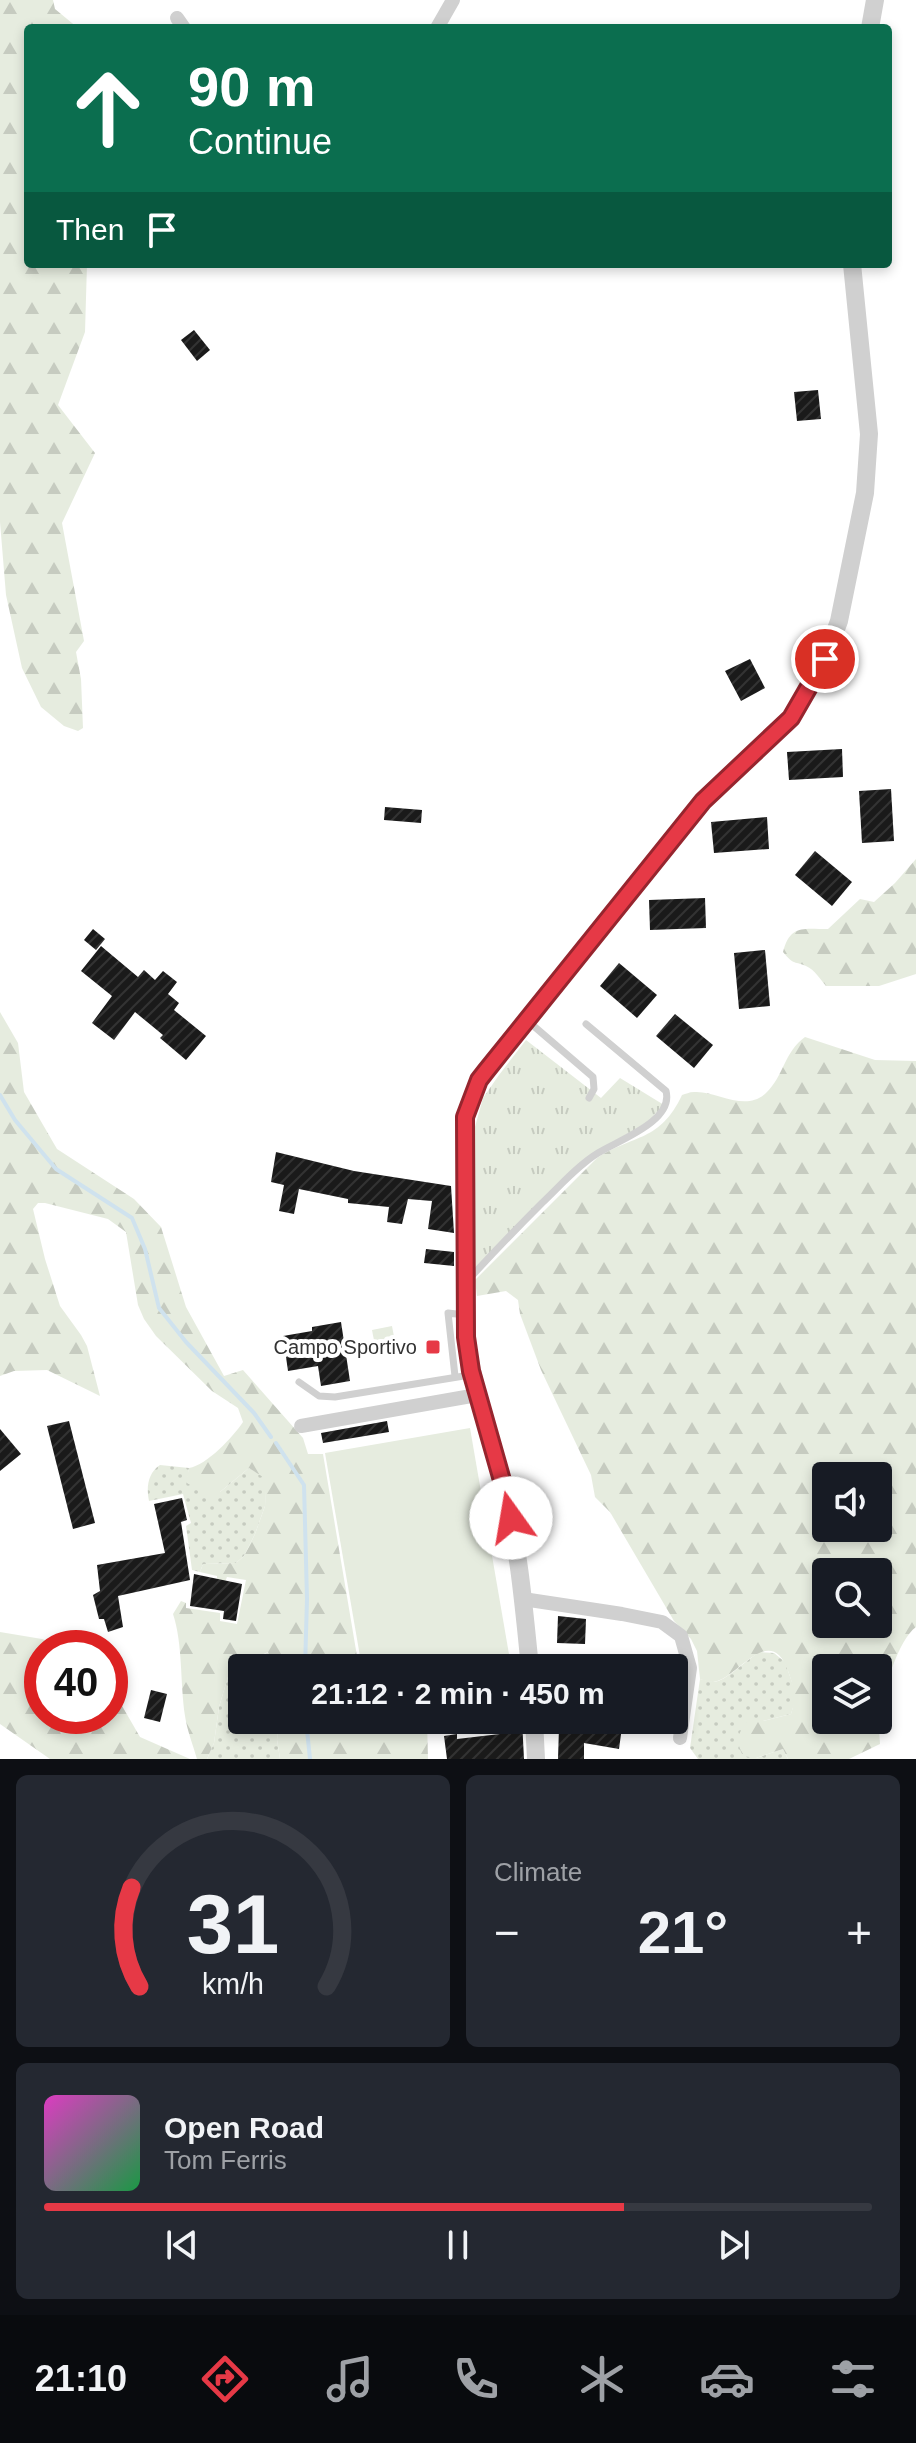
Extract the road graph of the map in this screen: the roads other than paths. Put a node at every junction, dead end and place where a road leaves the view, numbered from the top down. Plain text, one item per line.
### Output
1 (453, 0) edge
2 (875, 0) edge
3 (439, 24) edge
4 (871, 24) edge
5 (852, 268) edge
6 (527, 1021) junction
7 (586, 1024) dead end
8 (589, 1098) dead end
9 (467, 1281) junction
10 (464, 1376) junction
11 (299, 1382) dead end
12 (477, 1395) junction
13 (301, 1426) dead end
14 (523, 1599) junction
15 (529, 1654) edge
16 (535, 1734) edge
17 (680, 1738) dead end
18 (536, 1759) edge

1 - 3 street
2 - 4 street
5 - 6 street
6 - 8 lane
6 - 9 street
7 - 9 lane
9 - 10 street
10 - 11 lane
10 - 12 street
12 - 13 street
12 - 14 street
14 - 15 street
14 - 17 street
16 - 18 street

